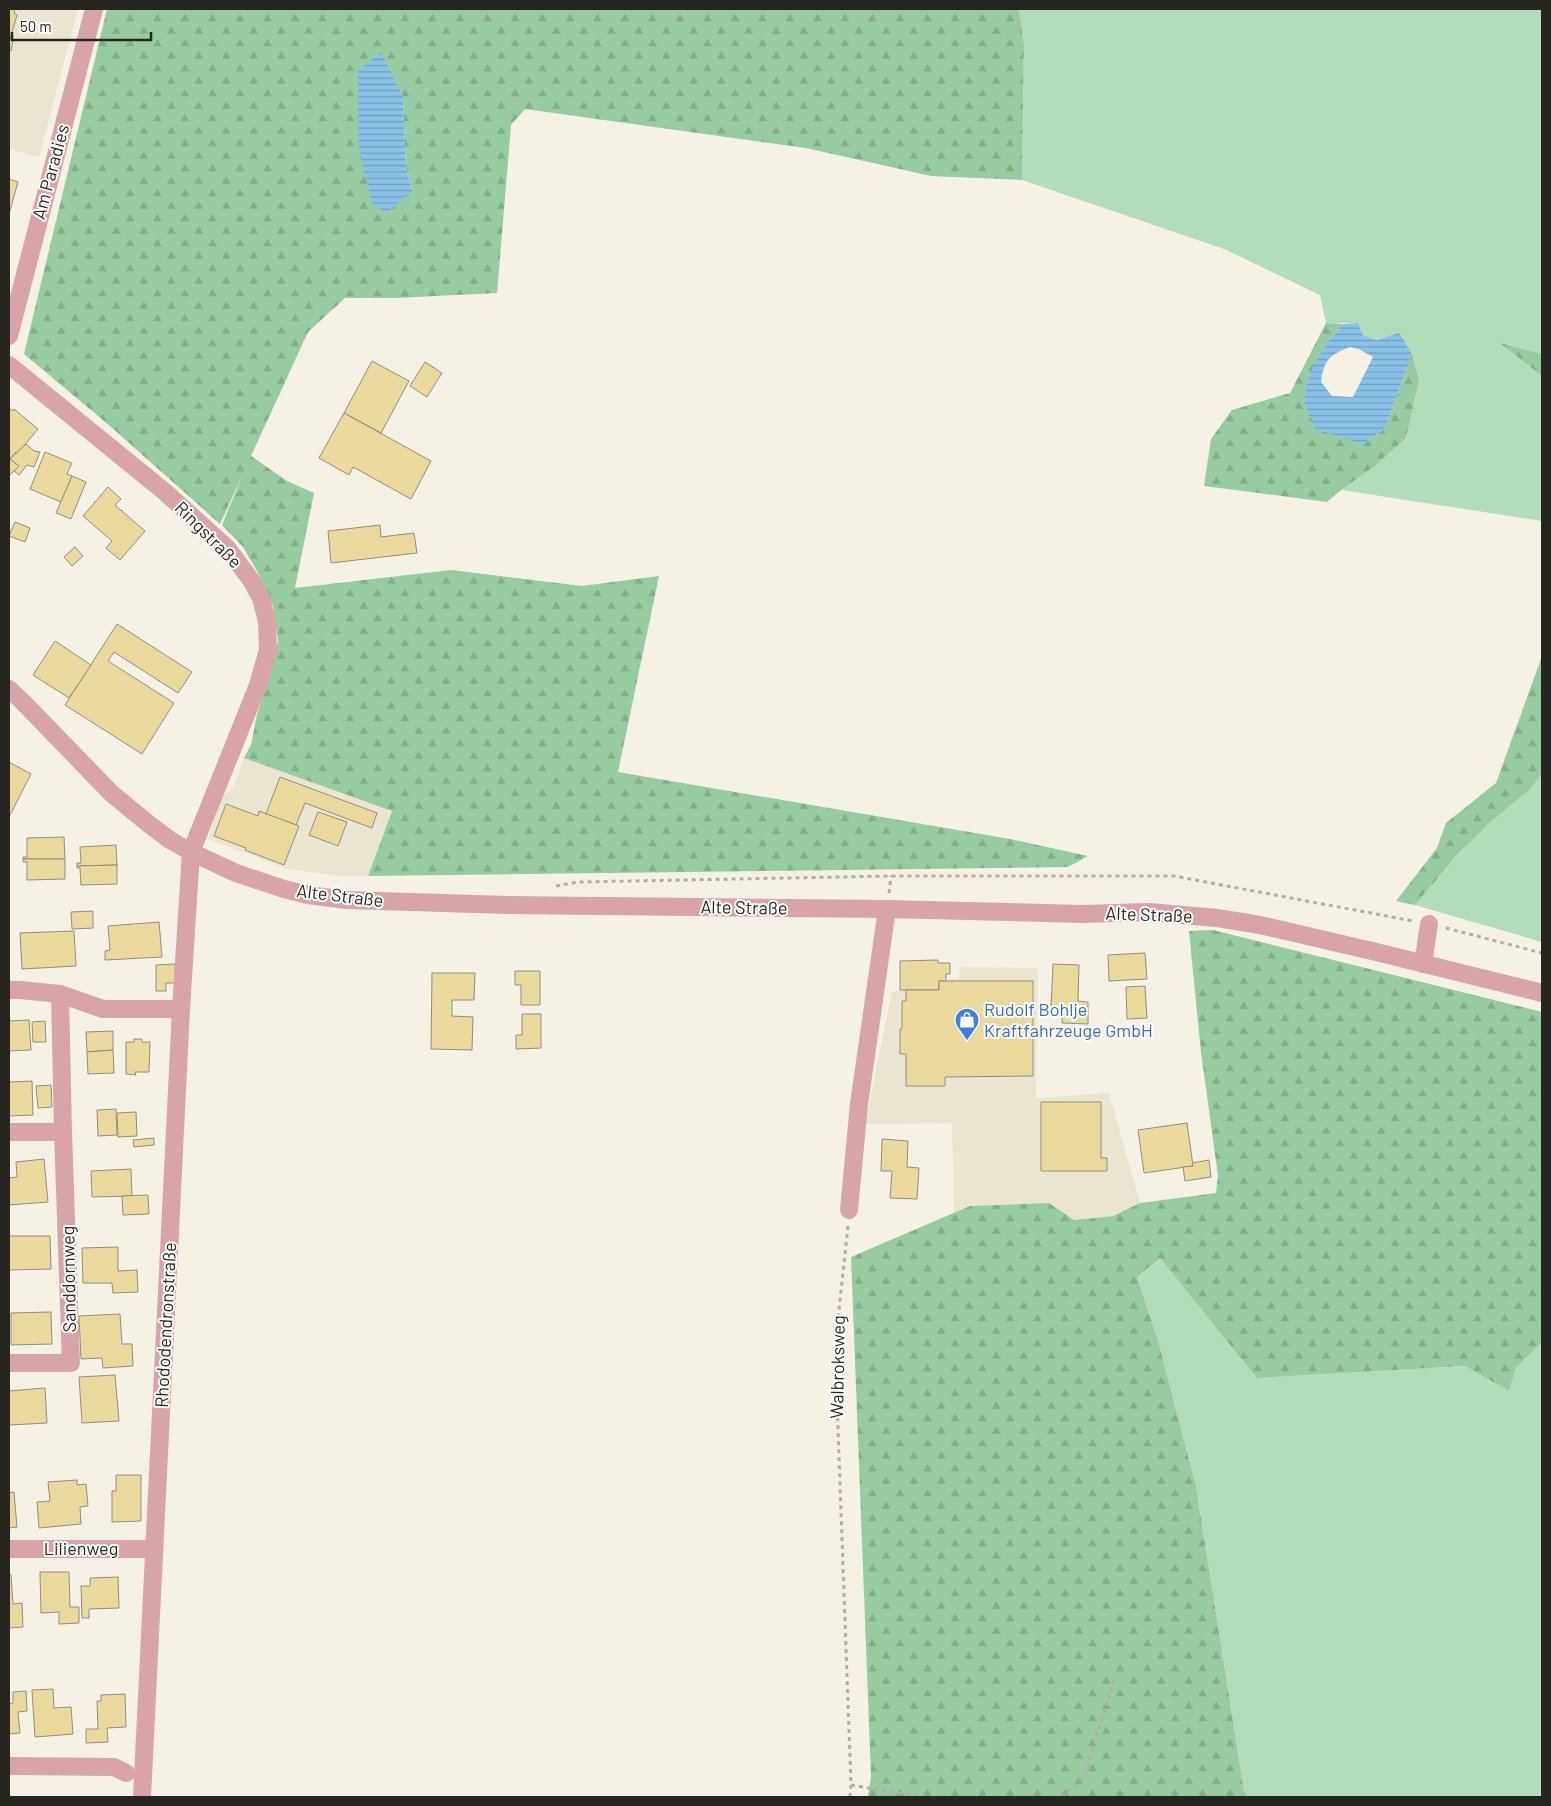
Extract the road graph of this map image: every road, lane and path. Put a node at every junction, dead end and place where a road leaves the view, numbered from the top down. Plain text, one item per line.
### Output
1 (94, 9) edge
2 (9, 336) edge
3 (9, 365) edge
4 (9, 689) edge
5 (191, 852) junction
6 (551, 887) dead end
7 (887, 909) junction
8 (1429, 924) junction
9 (1542, 953) edge
10 (1423, 964) junction
11 (9, 990) edge
12 (1542, 993) edge
13 (60, 994) junction
14 (181, 1009) junction
15 (9, 1132) edge
16 (63, 1132) junction
17 (849, 1210) joint
18 (9, 1363) edge
19 (9, 1549) edge
20 (154, 1549) junction
21 (1114, 1679) dead end
22 (9, 1766) edge
23 (126, 1773) dead end
24 (851, 1786) junction
25 (142, 1797) edge
26 (850, 1797) edge
27 (922, 1797) edge
28 (1062, 1797) edge

1 - 2 street, Am Paradies
3 - 5 street, Ringstraße
4 - 5 street, Alte Straße
5 - 7 street, Alte Straße
5 - 14 street, Rhododendronstraße
6 - 8 path
7 - 10 street, Alte Straße
7 - 17 street
8 - 9 path
8 - 10 street
10 - 12 street, Alte Straße
11 - 13 street
13 - 14 street
13 - 16 street, Sanddornweg
14 - 20 street, Rhododendronstraße
15 - 16 street
16 - 18 street, Sanddornweg
17 - 24 path, Walbroksweg
19 - 20 street, Lilienweg
20 - 25 street, Rhododendronstraße
21 - 28 path
22 - 23 street
24 - 26 path, Walbroksweg
24 - 27 path

